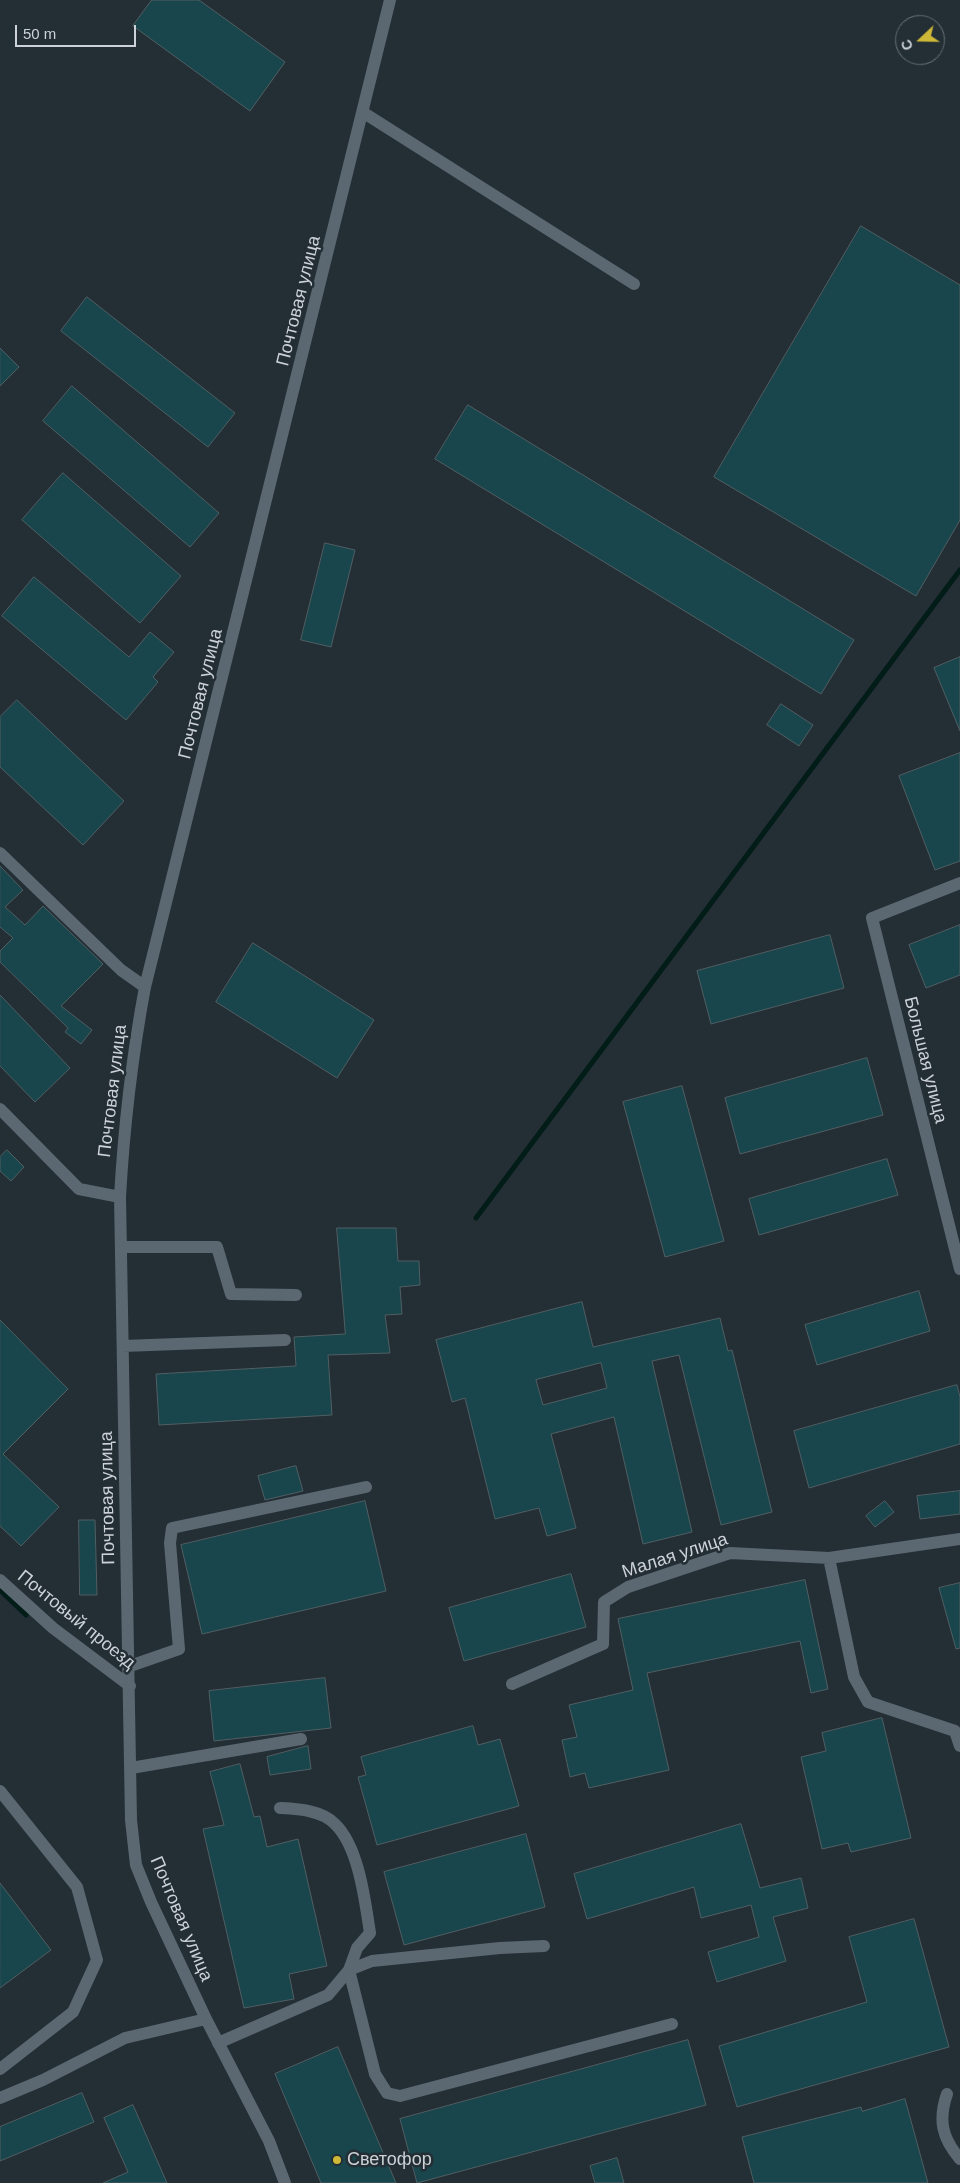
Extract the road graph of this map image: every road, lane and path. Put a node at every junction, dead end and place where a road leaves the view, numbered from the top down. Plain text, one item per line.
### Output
1 (390, 0) edge
2 (364, 113) junction
3 (634, 284) dead end
4 (0, 853) edge
5 (960, 883) edge
6 (145, 988) junction
7 (0, 1109) edge
8 (120, 1197) junction
9 (121, 1247) junction
10 (960, 1269) edge
11 (296, 1295) dead end
12 (285, 1340) dead end
13 (122, 1346) junction
14 (366, 1487) dead end
15 (960, 1539) edge
16 (829, 1558) junction
17 (0, 1580) edge
18 (130, 1666) junction
19 (512, 1684) dead end
20 (130, 1686) junction
21 (301, 1740) dead end
22 (960, 1746) edge
23 (131, 1768) junction
24 (0, 1791) edge
25 (280, 1808) dead end
26 (544, 1946) dead end
27 (349, 1970) junction
28 (206, 2019) junction
29 (672, 2024) dead end
30 (218, 2043) junction
31 (0, 2069) edge
32 (947, 2094) dead end
33 (0, 2098) edge
34 (960, 2159) edge
35 (285, 2183) edge

1 - 2 street, Почтовая улица
2 - 3 street
2 - 6 street, Почтовая улица
4 - 6 street
5 - 10 street, Большая улица
6 - 8 street, Почтовая улица
7 - 8 street
8 - 9 street, Почтовая улица
9 - 11 street
9 - 13 street, Почтовая улица
12 - 13 street
13 - 18 street, Почтовая улица
14 - 18 street
15 - 16 street, Малая улица
16 - 19 street, Малая улица
16 - 22 street
17 - 20 street, Почтовый проезд
18 - 20 street, Почтовая улица
20 - 23 street, Почтовая улица
21 - 23 street
23 - 28 street, Почтовая улица
24 - 31 street
25 - 27 street
26 - 27 street
27 - 29 street
27 - 30 street
28 - 30 street, Почтовая улица
28 - 33 street
30 - 35 street, Почтовая улица
32 - 34 street

